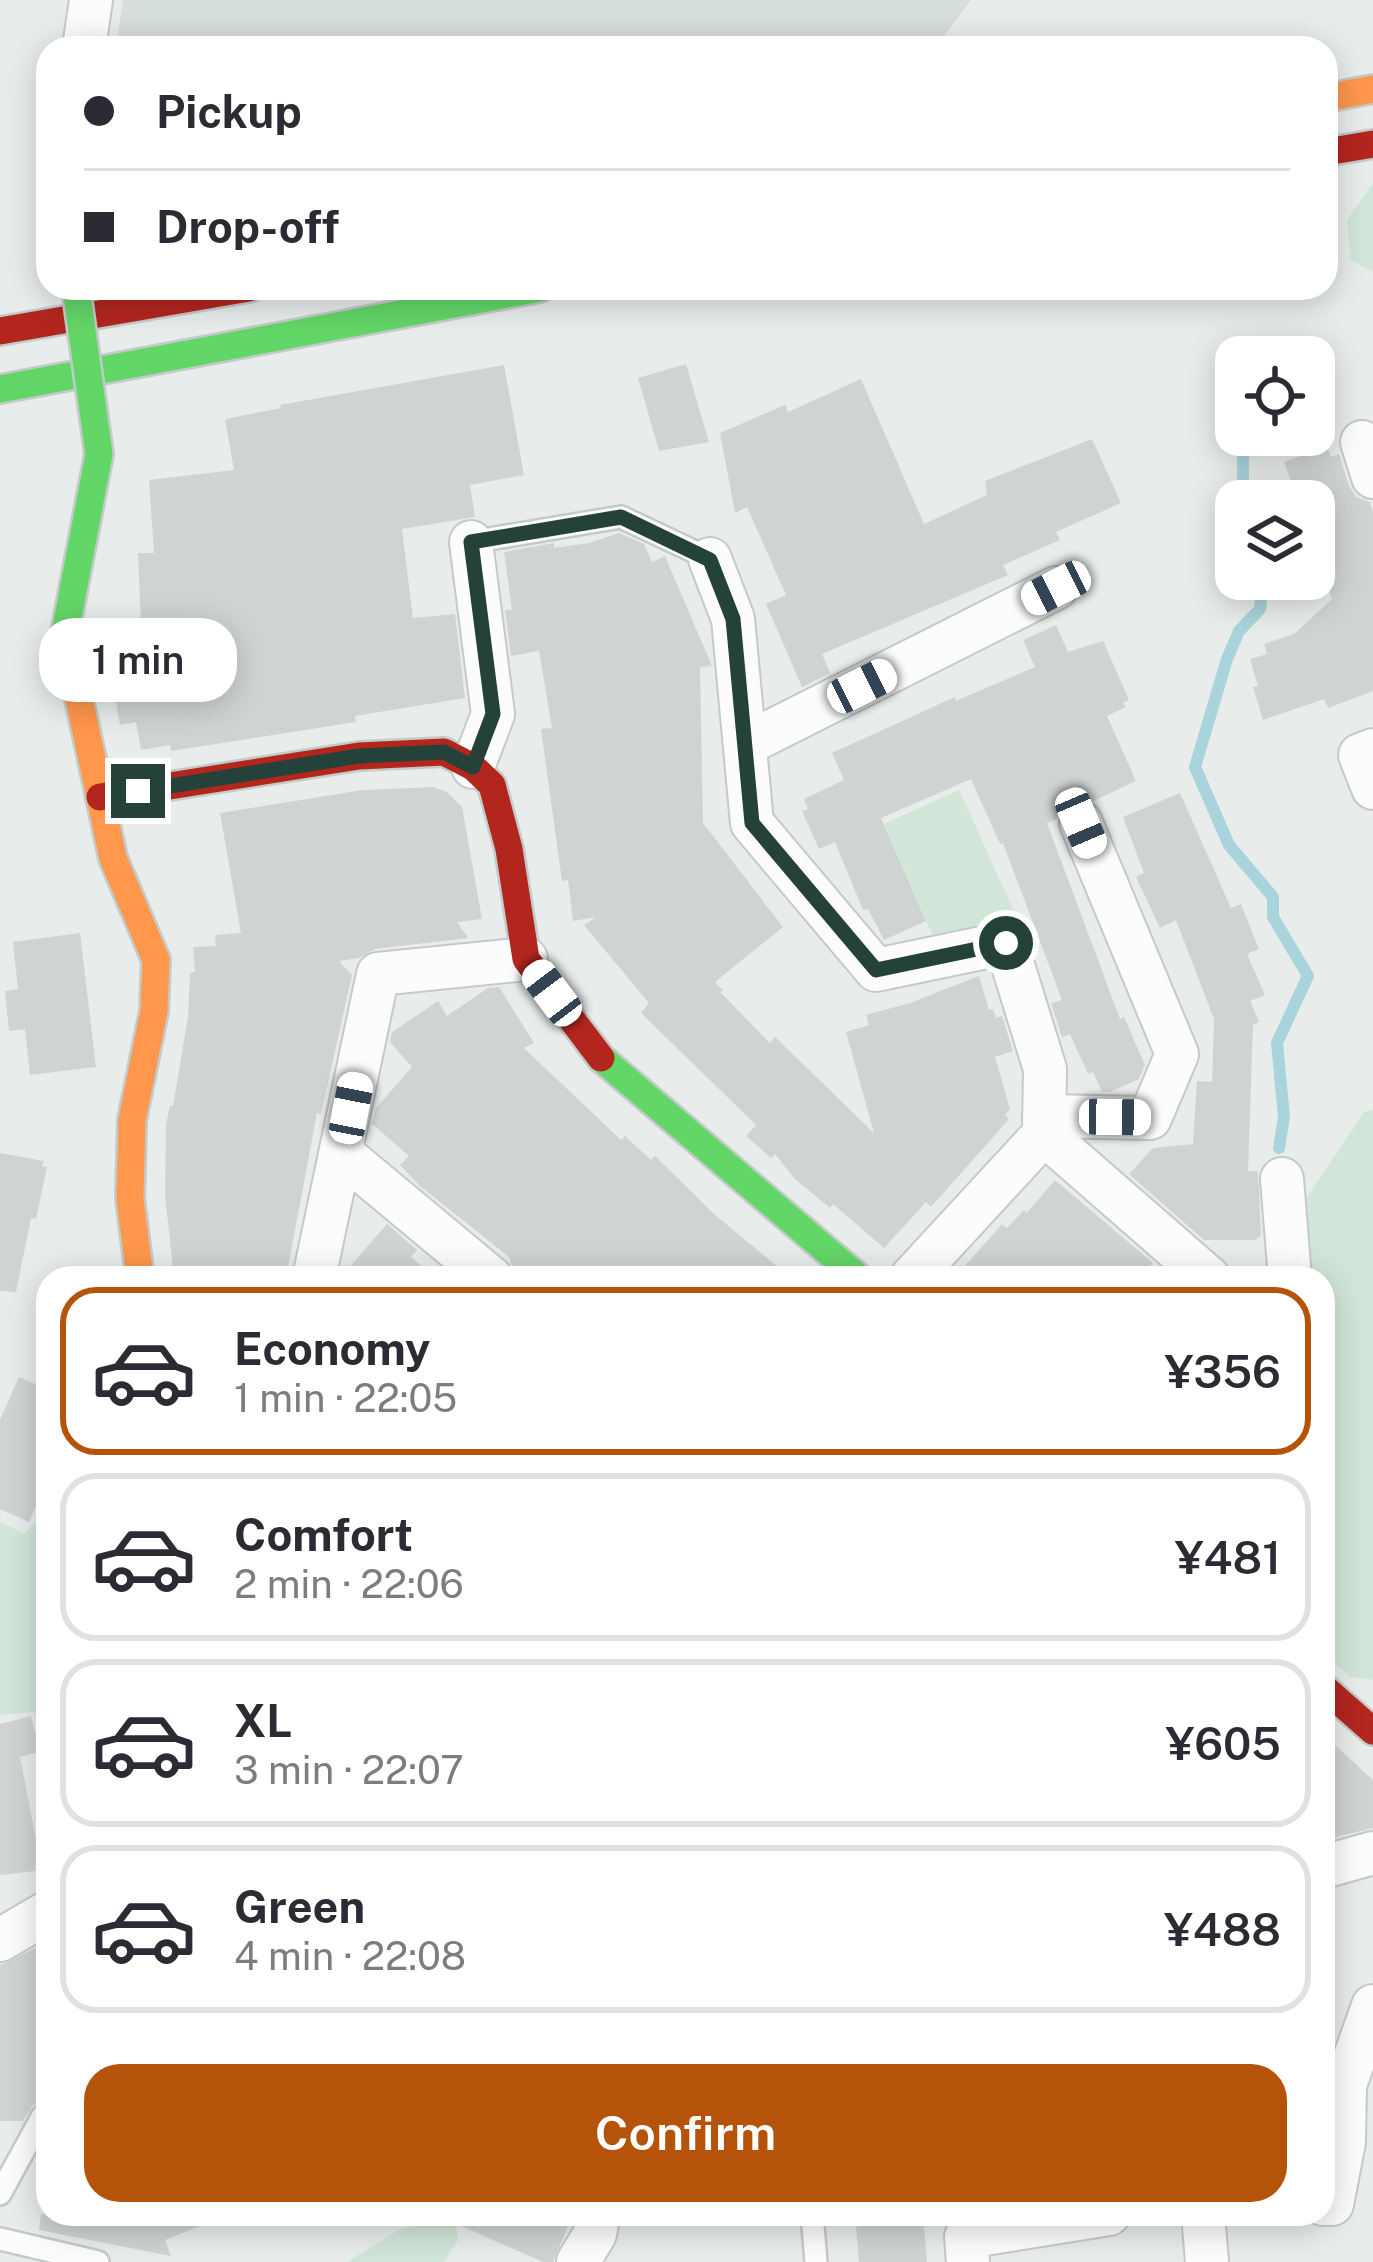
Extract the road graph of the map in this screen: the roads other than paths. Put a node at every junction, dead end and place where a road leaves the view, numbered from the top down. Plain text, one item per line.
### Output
1 (91, 0) edge
2 (86, 36) edge
3 (1373, 89) edge
4 (1338, 96) edge
5 (1373, 145) edge
6 (1338, 150) edge
7 (78, 300) edge
8 (180, 300) edge
9 (476, 300) edge
10 (0, 331) edge
11 (0, 389) edge
12 (471, 542) joint
13 (710, 560) joint
14 (1056, 588) dead end
15 (746, 744) junction
16 (1373, 750) edge
17 (473, 767) junction
18 (1373, 788) edge
19 (100, 797) junction
20 (1081, 823) dead end
21 (526, 959) junction
22 (1044, 1125) junction
23 (341, 1153) junction
24 (1282, 1179) dead end
25 (138, 1266) edge
26 (317, 1266) edge
27 (477, 1266) edge
28 (845, 1266) edge
29 (921, 1266) edge
30 (1196, 1266) edge
31 (1289, 1266) edge
32 (1335, 1698) edge
33 (1373, 1731) edge
34 (1373, 1852) edge
35 (1335, 1863) edge
36 (36, 1919) edge
37 (0, 1940) edge
38 (1373, 2006) edge
39 (36, 2127) edge
40 (1335, 2188) edge
41 (0, 2194) edge
42 (597, 2226) edge
43 (813, 2226) edge
44 (1041, 2226) edge
45 (1204, 2226) edge
46 (985, 2236) edge
47 (0, 2239) edge
48 (98, 2262) edge
49 (578, 2262) edge
50 (816, 2262) edge
51 (1207, 2262) edge

1 - 2 street
3 - 4 street
5 - 6 street
7 - 19 street, bridge
8 - 10 street
9 - 11 street
12 - 13 lane
12 - 17 street
13 - 15 street
14 - 15 street
15 - 22 street
16 - 18 street
17 - 19 street
17 - 21 street
19 - 25 street
20 - 22 street
21 - 23 street
21 - 28 street
22 - 29 street
22 - 30 street
23 - 26 street
23 - 27 street
24 - 31 street
32 - 33 street
34 - 35 street
36 - 37 street
38 - 40 street
39 - 41 lane
42 - 49 street
43 - 50 lane
44 - 46 street
45 - 51 street
47 - 48 lane

